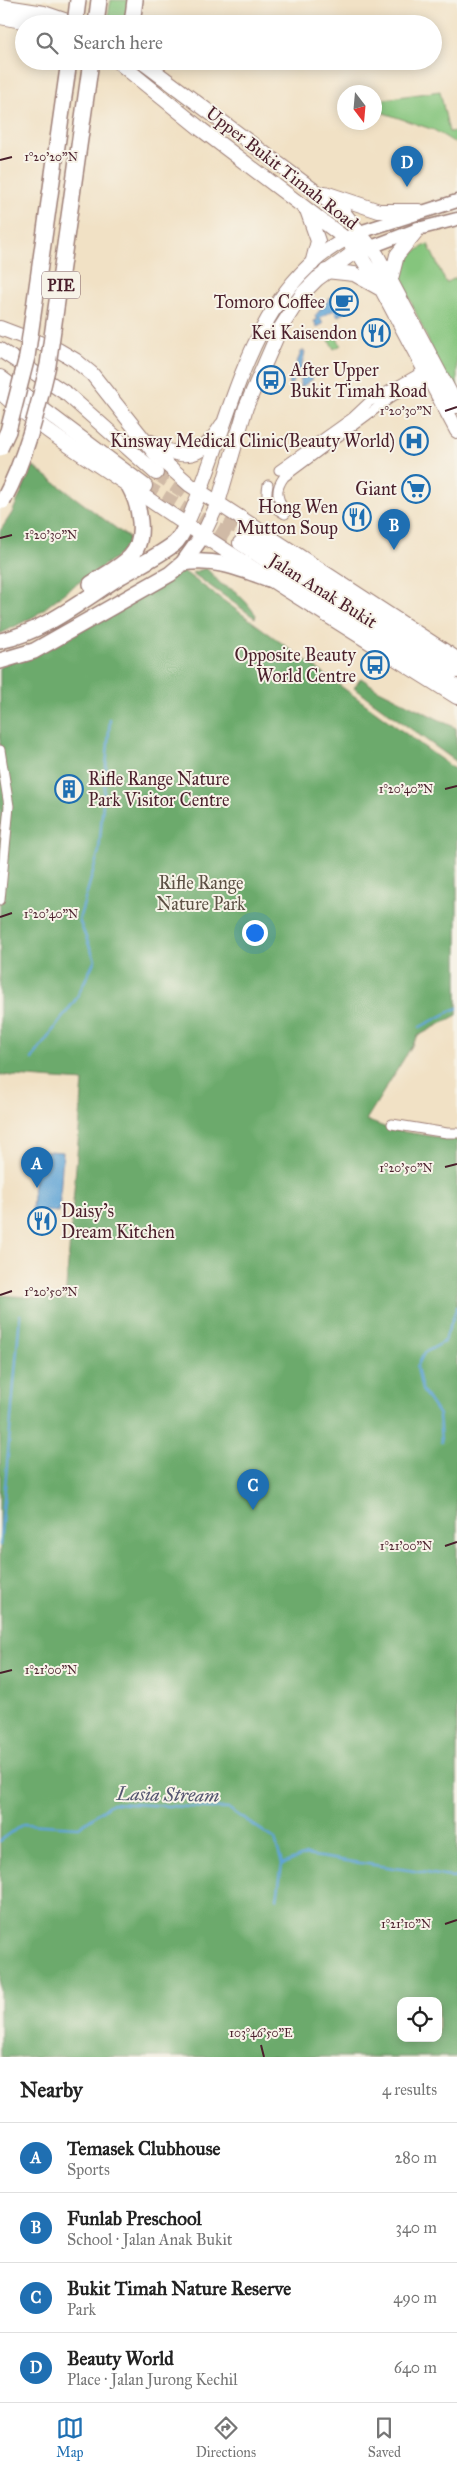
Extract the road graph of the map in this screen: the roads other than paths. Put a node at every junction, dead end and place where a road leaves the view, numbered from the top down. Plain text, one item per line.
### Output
1 (78, 0) edge
2 (99, 0) edge
3 (136, 0) edge
4 (0, 6) edge
5 (50, 15) edge
6 (76, 15) edge
7 (97, 15) edge
8 (134, 15) edge
9 (0, 17) edge
10 (15, 20) edge
11 (68, 70) edge
12 (91, 70) edge
13 (128, 70) edge
14 (152, 70) edge
15 (314, 190) junction
16 (457, 201) edge
17 (307, 210) junction
18 (419, 211) junction
19 (457, 219) edge
20 (418, 229) junction
21 (360, 232) junction
22 (346, 239) junction
23 (364, 250) junction
24 (312, 264) junction
25 (326, 271) junction
26 (391, 279) junction
27 (382, 290) junction
28 (0, 328) edge
29 (0, 350) edge
30 (433, 371) junction
31 (0, 377) edge
32 (0, 392) edge
33 (457, 406) edge
34 (222, 425) junction
35 (457, 431) edge
36 (139, 436) junction
37 (0, 448) edge
38 (279, 470) dead end
39 (156, 473) tunnel mouth
40 (268, 485) dead end
41 (129, 486) junction
42 (145, 486) tunnel mouth
43 (202, 491) junction
44 (218, 502) junction
45 (0, 506) edge
46 (186, 525) junction
47 (203, 535) junction
48 (138, 558) junction
49 (183, 563) junction
50 (269, 579) junction
51 (2, 641) edge
52 (457, 659) edge
53 (2, 661) edge
54 (457, 671) edge
55 (457, 687) edge
56 (457, 696) edge
57 (0, 750) edge
58 (0, 900) edge
59 (392, 1124) dead end
60 (452, 1133) edge
61 (457, 1137) edge

1 - 6 highway, bridge
2 - 7 highway
3 - 8 highway
4 - 5 main road
9 - 10 main road
11 - 37 highway, PIE, bridge
12 - 45 highway, PIE, bridge
13 - 17 main road, Upper Bukit Timah Road
14 - 15 main road, Upper Bukit Timah Road
15 - 18 main road
15 - 21 main road, Upper Bukit Timah Road
16 - 18 main road
17 - 22 main road, Upper Bukit Timah Road
17 - 24 main road
18 - 21 main road
19 - 20 main road
20 - 23 main road
20 - 26 main road
21 - 22 main road
21 - 23 main road, Upper Bukit Timah Road
22 - 23 main road, Upper Bukit Timah Road
22 - 24 main road
23 - 25 main road
23 - 26 main road, Upper Bukit Timah Road
23 - 27 main road, Upper Bukit Timah Road
24 - 34 main road
25 - 27 main road
25 - 44 main road
26 - 30 main road, Upper Bukit Timah Road
27 - 30 main road, Upper Bukit Timah Road
28 - 36 main road, Jalan Anak Bukit
29 - 39 main road
30 - 33 main road, Upper Bukit Timah Road
30 - 35 main road, Upper Bukit Timah Road
30 - 38 street
30 - 40 street
31 - 42 main road
32 - 41 main road, Jalan Anak Bukit
34 - 36 main road
34 - 43 main road
36 - 43 main road, Jalan Anak Bukit
41 - 46 main road, Jalan Anak Bukit
41 - 48 highway
43 - 44 main road, Jalan Anak Bukit
43 - 46 main road
44 - 47 main road
44 - 52 main road, Jalan Anak Bukit
46 - 47 main road, Jalan Anak Bukit
46 - 48 highway
47 - 49 highway
47 - 50 main road, Jalan Anak Bukit
48 - 51 highway
49 - 50 highway
49 - 53 highway
50 - 56 main road, Jalan Anak Bukit
54 - 55 main road, Jalan Anak Bukit
57 - 58 street
59 - 60 street
60 - 61 street

